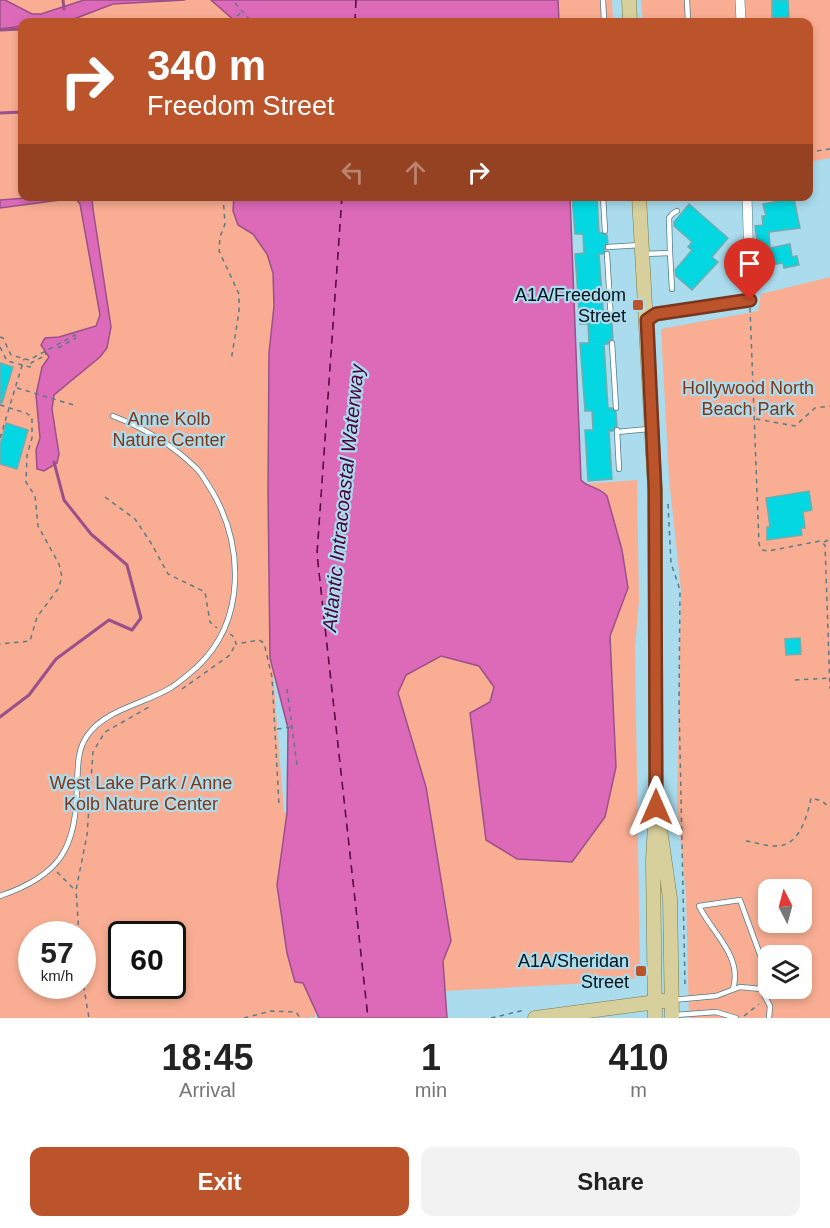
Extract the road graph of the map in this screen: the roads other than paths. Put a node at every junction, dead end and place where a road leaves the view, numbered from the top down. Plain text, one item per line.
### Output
1 (603, 0) edge
2 (628, 0) edge
3 (687, 0) edge
4 (740, 0) edge
5 (604, 18) edge
6 (630, 18) edge
7 (688, 18) edge
8 (741, 18) edge
9 (603, 201) edge
10 (639, 201) edge
11 (747, 201) edge
12 (677, 211) dead end
13 (605, 231) dead end
14 (608, 247) dead end
15 (643, 249) junction
16 (670, 253) junction
17 (607, 254) dead end
18 (672, 289) dead end
19 (611, 320) dead end
20 (647, 320) junction
21 (612, 344) dead end
22 (616, 408) dead end
23 (113, 416) dead end
24 (651, 429) junction
25 (619, 469) dead end
26 (656, 807) junction
27 (0, 896) edge
28 (758, 949) edge
29 (734, 989) junction
30 (758, 989) edge
31 (766, 999) edge
32 (672, 1000) junction
33 (656, 1002) junction
34 (672, 1017) edge
35 (535, 1018) edge
36 (648, 1018) edge
37 (656, 1018) edge
38 (736, 1018) edge
39 (769, 1018) edge

1 - 5 lane
2 - 6 main road
3 - 7 lane
4 - 8 street
9 - 13 lane
10 - 15 main road
11 - 20 street
12 - 16 lane
14 - 15 lane
15 - 16 lane
15 - 20 main road
16 - 18 lane
17 - 19 lane
20 - 24 main road
21 - 22 lane
23 - 27 lane
24 - 25 lane
24 - 26 main road
26 - 32 main road
26 - 33 main road
28 - 29 lane
29 - 30 lane
29 - 32 lane
31 - 39 lane
32 - 33 main road
32 - 34 main road
33 - 35 main road
33 - 37 main road
34 - 37 main road
34 - 38 lane
36 - 37 main road

